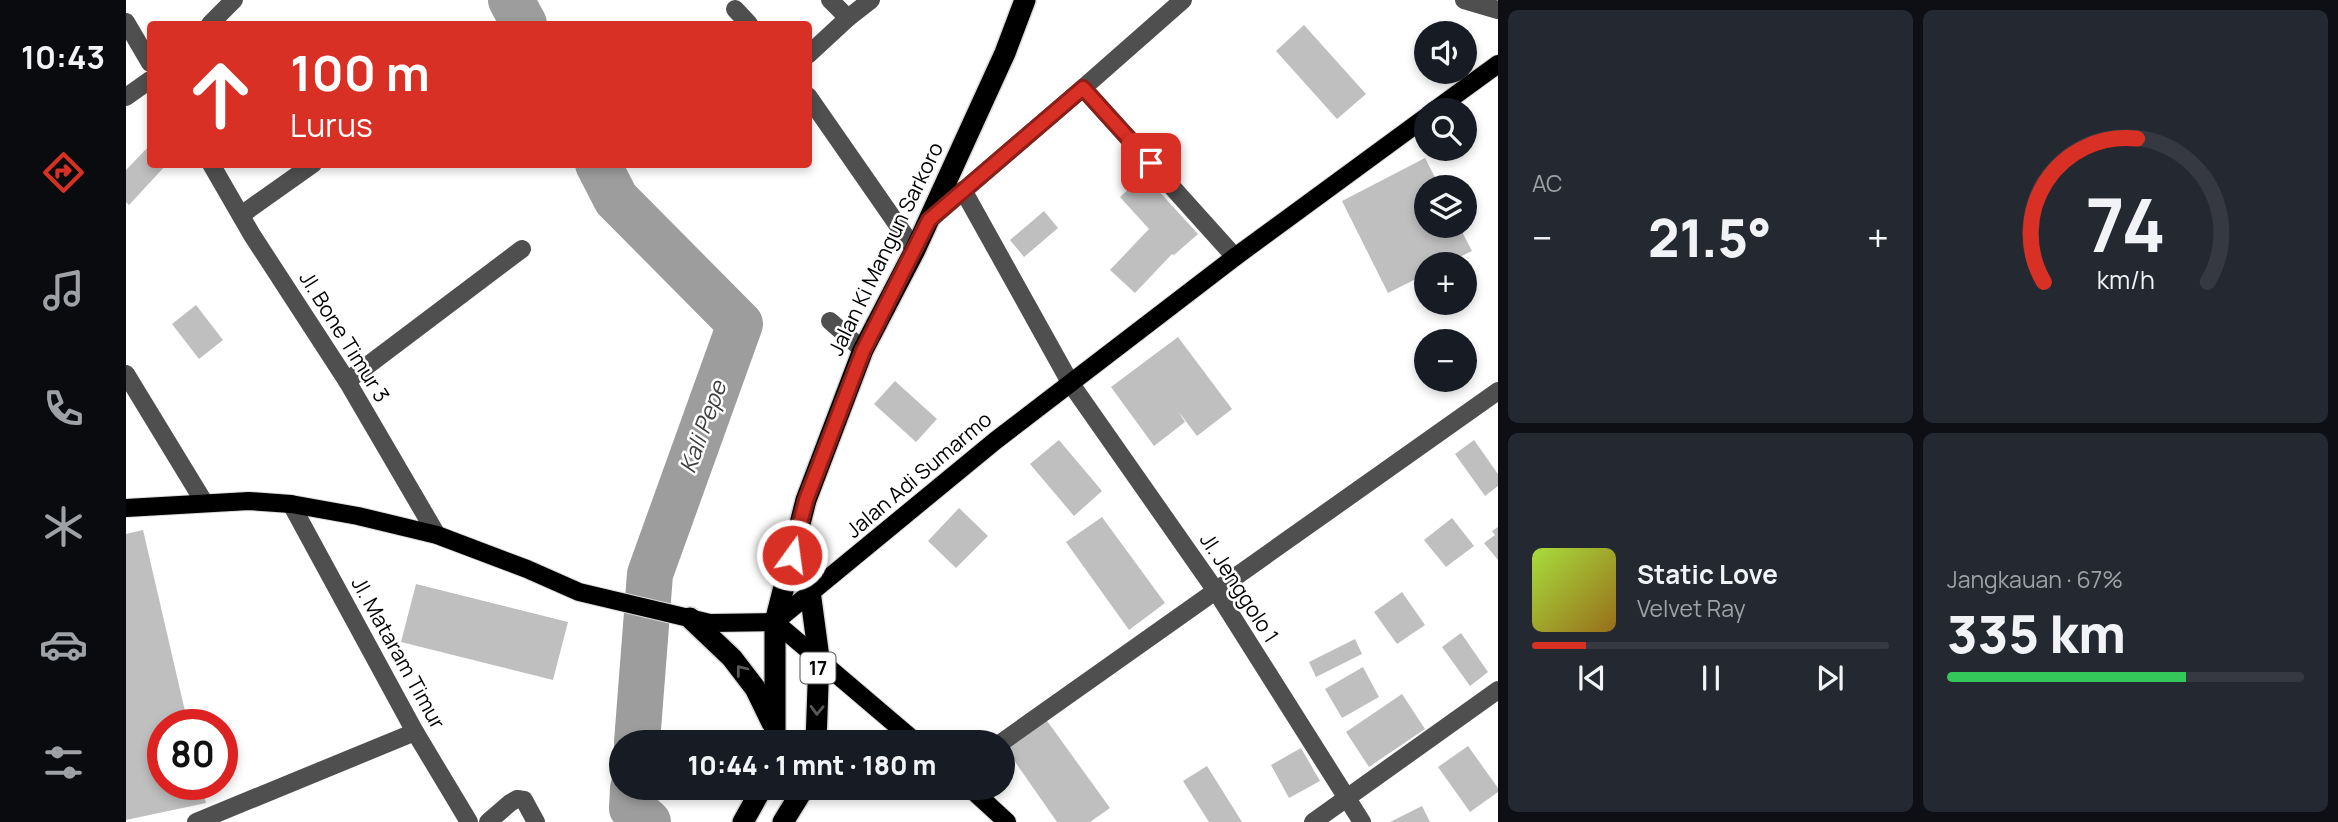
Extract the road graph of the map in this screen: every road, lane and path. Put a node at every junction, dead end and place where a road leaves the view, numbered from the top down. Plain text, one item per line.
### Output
1 (234, 0) edge
2 (830, 0) edge
3 (872, 0) edge
4 (1025, 0) edge
5 (1183, 0) edge
6 (1464, 0) edge
7 (735, 9) dead end
8 (1498, 10) edge
9 (848, 18) junction
10 (212, 21) edge
11 (746, 21) edge
12 (126, 22) edge
13 (812, 51) edge
14 (147, 59) edge
15 (1498, 64) edge
16 (147, 82) edge
17 (1083, 88) junction
18 (126, 97) edge
19 (1451, 98) edge
20 (812, 102) edge
21 (1414, 126) edge
22 (213, 168) edge
23 (307, 168) edge
24 (964, 190) junction
25 (241, 215) junction
26 (929, 220) junction
27 (522, 249) dead end
28 (915, 250) junction
29 (1235, 257) junction
30 (830, 321) dead end
31 (863, 351) junction
32 (126, 374) edge
33 (347, 382) junction
34 (1071, 384) junction
35 (1498, 391) edge
36 (204, 502) junction
37 (291, 504) junction
38 (126, 508) edge
39 (800, 522) junction
40 (437, 535) junction
41 (1216, 591) junction
42 (812, 594) junction
43 (700, 621) junction
44 (775, 622) junction
45 (819, 658) junction
46 (1498, 690) edge
47 (773, 730) edge
48 (775, 730) edge
49 (816, 730) edge
50 (902, 730) edge
51 (415, 732) junction
52 (1015, 733) edge
53 (1346, 798) junction
54 (756, 800) edge
55 (797, 800) edge
56 (983, 800) edge
57 (746, 818) edge
58 (200, 821) edge
59 (469, 822) edge
60 (488, 822) edge
61 (536, 822) edge
62 (783, 822) edge
63 (1007, 822) edge
64 (1313, 822) edge
65 (1362, 822) edge

1 - 10 street
2 - 9 street
3 - 9 street
4 - 26 highway, Jalan Ki Mangun Sarkoro / 17
5 - 17 street
6 - 8 street
7 - 11 street
9 - 13 street
12 - 14 street
15 - 19 main road
16 - 18 street
17 - 24 street
17 - 29 street
20 - 28 street
21 - 29 main road, Jalan Adi Sumarmo
22 - 25 street, Jl. Bone Timur 3
23 - 25 street
24 - 26 street
24 - 34 street, Jl. Jenggolo 1
25 - 33 street, Jl. Bone Timur 3
26 - 28 highway, Jalan Ki Mangun Sarkoro / 17
27 - 33 street
28 - 31 highway, Jalan Ki Mangun Sarkoro / 17
29 - 34 main road, Jalan Adi Sumarmo
30 - 31 street
31 - 39 highway, Jalan Ki Mangun Sarkoro / 17
32 - 36 street
33 - 40 street, Jl. Bone Timur 3
34 - 41 street, Jl. Jenggolo 1
34 - 42 main road, Jalan Adi Sumarmo
35 - 41 street
36 - 37 main road
36 - 38 main road
37 - 40 main road
37 - 51 street, Jl. Mataram Timur
39 - 42 highway, 17
39 - 44 highway, 17
40 - 43 main road
41 - 52 street
41 - 53 street, Jl. Jenggolo 1
42 - 44 main road, Jalan Adi Sumarmo
42 - 45 highway, 17
43 - 44 main road
47 -> 43 highway
44 - 45 main road
44 - 48 highway, 17
45 -> 49 highway, 17
45 - 50 main road
46 - 53 street
51 - 58 street
51 - 59 street, Jl. Mataram Timur
53 - 64 street
53 - 65 street, Jl. Jenggolo 1
54 - 57 highway
55 - 62 highway
56 - 63 main road
60 - 61 street

